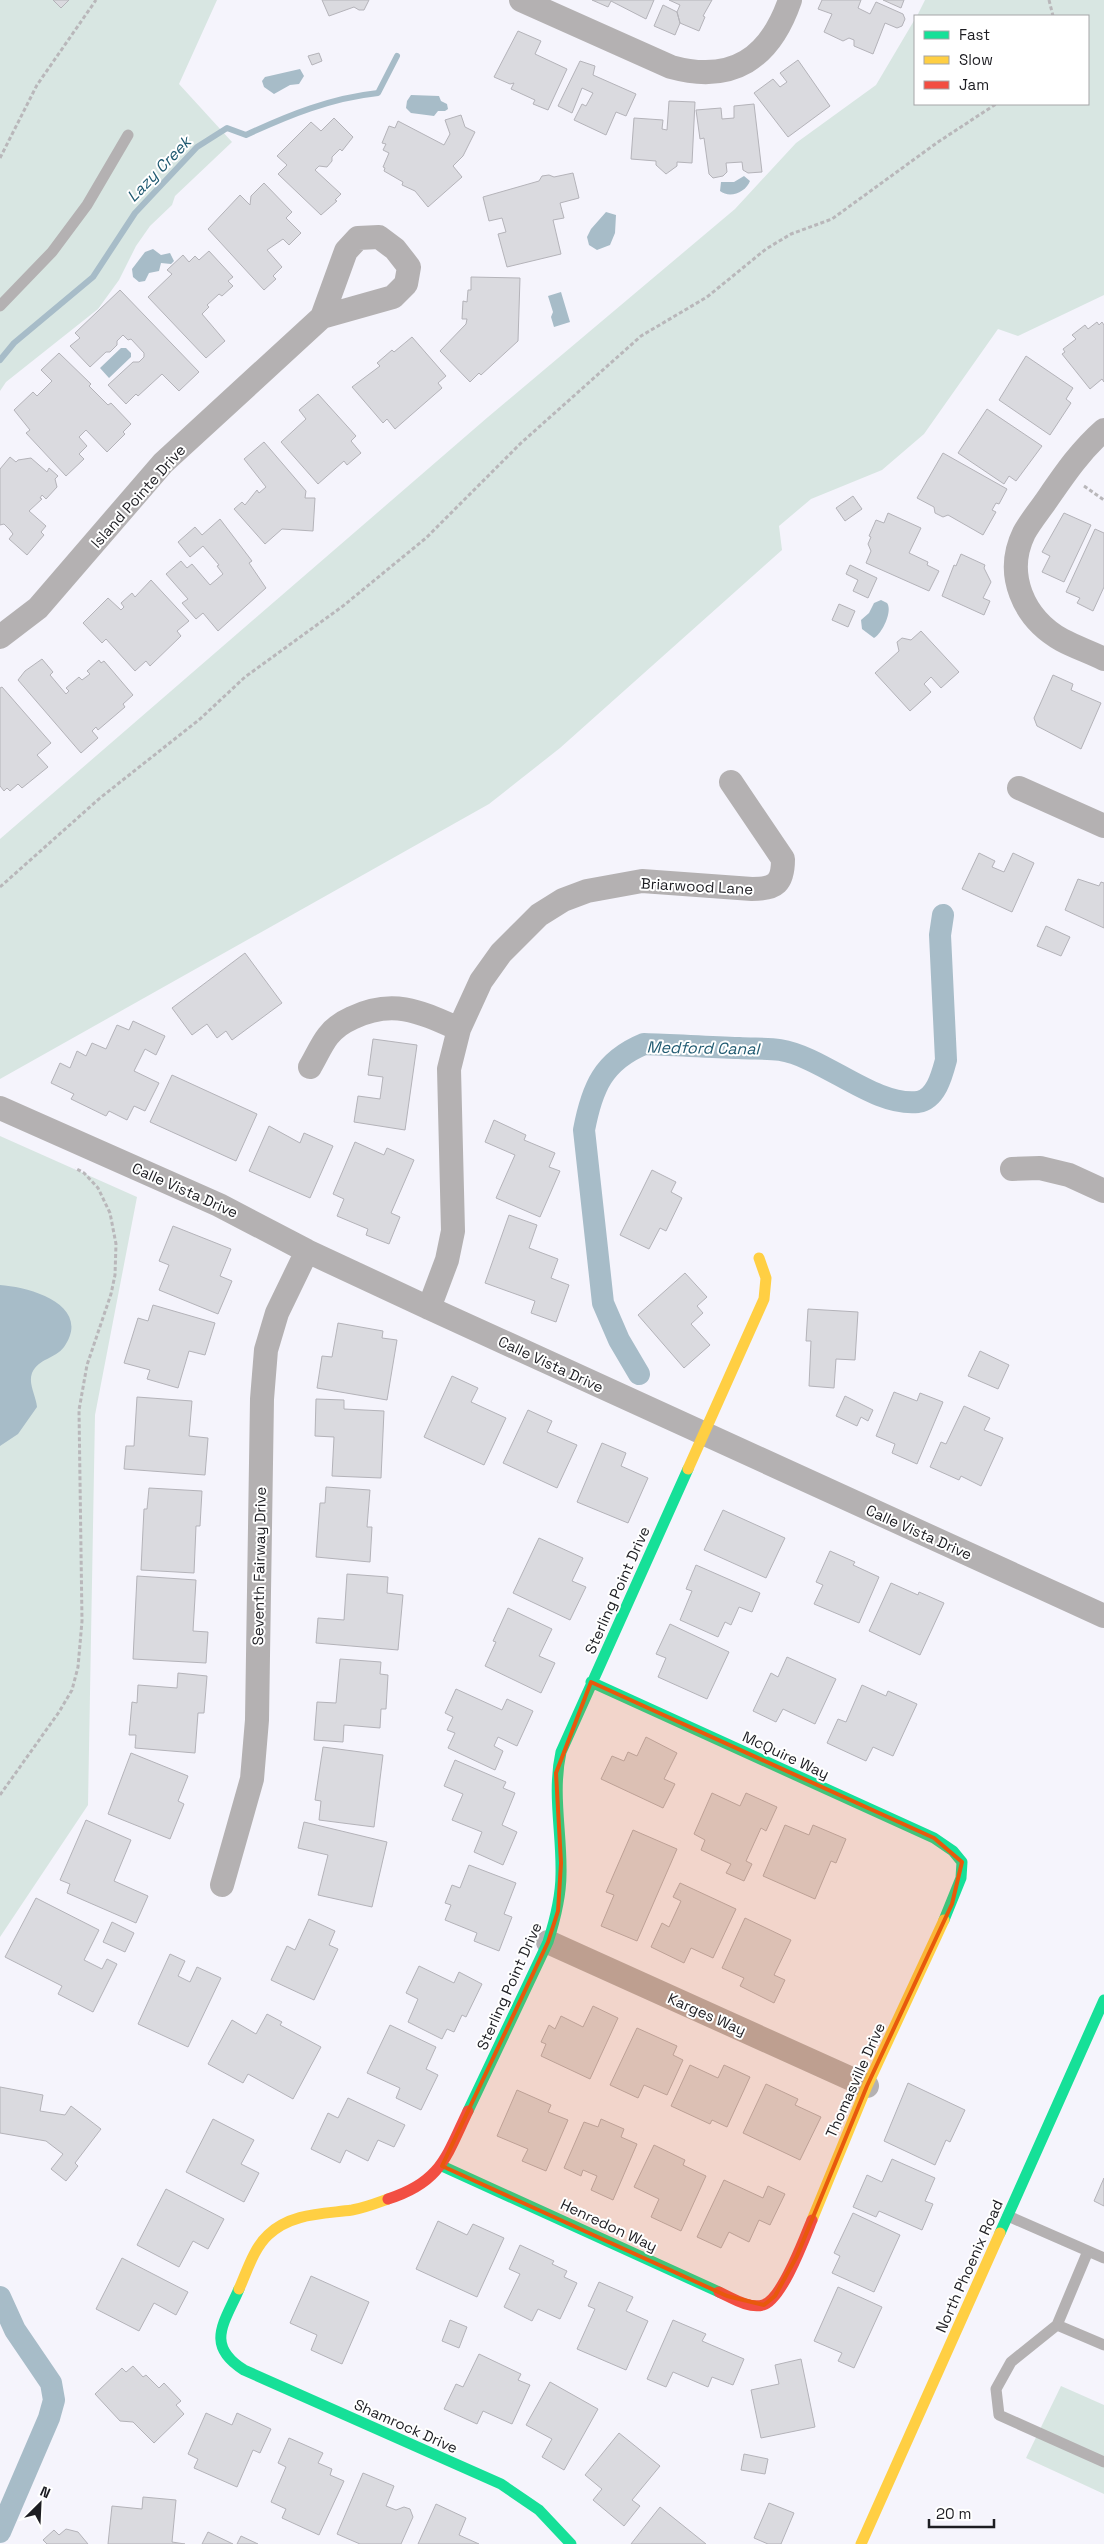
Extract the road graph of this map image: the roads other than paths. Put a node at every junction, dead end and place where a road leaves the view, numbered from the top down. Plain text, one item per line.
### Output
1 (521, 0) edge
2 (790, 0) edge
3 (128, 135) dead end
4 (0, 306) edge
5 (322, 317) dead end
6 (1104, 430) edge
7 (0, 637) edge
8 (1104, 659) edge
9 (732, 782) dead end
10 (1019, 788) dead end
11 (1104, 826) edge
12 (459, 1029) junction
13 (310, 1067) dead end
14 (0, 1108) edge
15 (1012, 1169) dead end
16 (1104, 1191) edge
17 (307, 1251) junction
18 (759, 1258) dead end
19 (429, 1308) junction
20 (704, 1434) junction
21 (1104, 1616) edge
22 (592, 1682) junction
23 (962, 1862) joint
24 (222, 1885) dead end
25 (548, 1942) junction
26 (1104, 2000) edge
27 (867, 2086) junction
28 (442, 2166) junction
29 (1008, 2216) junction
30 (1088, 2251) junction
31 (1104, 2258) edge
32 (764, 2305) joint
33 (1057, 2325) junction
34 (1104, 2345) edge
35 (220, 2347) joint
36 (1104, 2462) edge
37 (571, 2544) edge
38 (861, 2544) edge

1 - 2 street
3 - 4 lane
5 - 7 street, Island Pointe Drive
6 - 8 street
9 - 12 street, Briarwood Lane
10 - 11 street
12 - 13 street
12 - 19 street, Briarwood Lane
14 - 17 street, Calle Vista Drive
15 - 16 street
17 - 19 street, Calle Vista Drive
17 - 24 street, Seventh Fairway Drive
18 - 20 street, Sterling Point Drive
19 - 20 street, Calle Vista Drive
20 - 21 street, Calle Vista Drive
20 - 22 street, Sterling Point Drive
22 - 23 street, McQuire Way
22 - 25 street, Sterling Point Drive
23 - 27 street, Thomasville Drive
25 - 27 street, Karges Way
25 - 28 street, Sterling Point Drive
26 - 29 street, North Phoenix Road
27 - 32 street, Thomasville Drive
28 - 32 street, Henredon Way
28 - 35 street, Sterling Point Drive
29 - 30 lane
29 - 38 street, North Phoenix Road
30 - 31 lane
30 - 33 lane
33 - 34 lane
33 - 36 lane
35 - 37 street, Shamrock Drive

